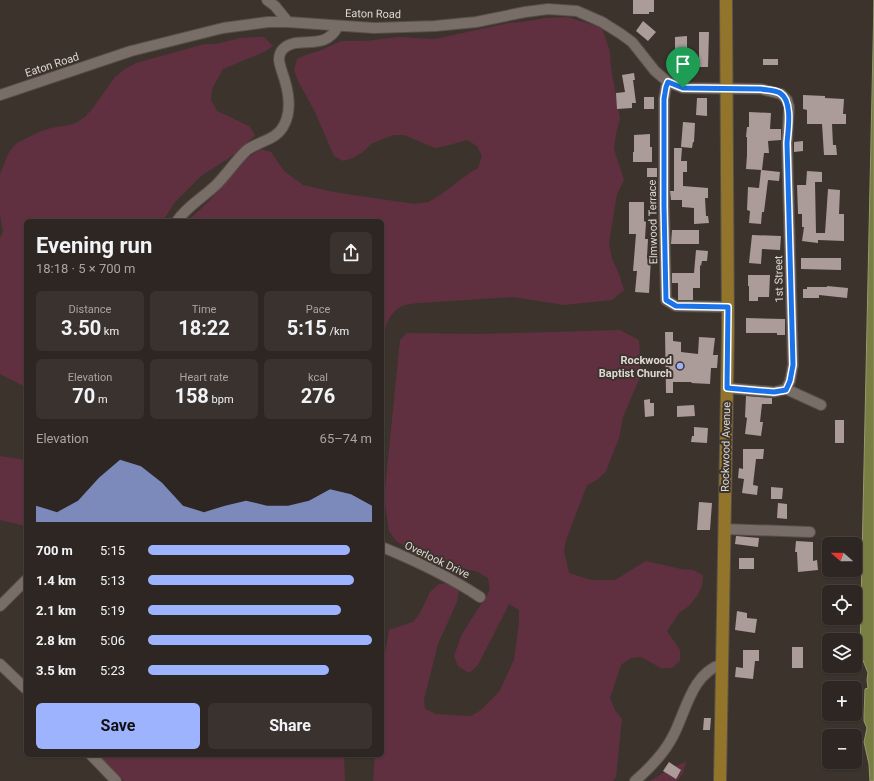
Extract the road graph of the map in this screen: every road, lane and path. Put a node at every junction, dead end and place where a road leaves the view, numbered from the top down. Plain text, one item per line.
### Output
1 (267, 0) edge
2 (726, 0) edge
3 (288, 22) junction
4 (338, 26) junction
5 (668, 82) junction
6 (726, 89) junction
7 (0, 95) edge
8 (789, 107) joint
9 (179, 219) edge
10 (728, 307) junction
11 (727, 388) junction
12 (786, 390) junction
13 (821, 405) dead end
14 (724, 529) junction
15 (810, 532) dead end
16 (384, 548) edge
17 (24, 582) edge
18 (480, 597) dead end
19 (0, 606) edge
20 (0, 664) edge
21 (722, 664) junction
22 (24, 687) edge
23 (93, 757) edge
24 (116, 781) edge
25 (635, 781) edge
26 (720, 781) edge

1 - 3 street
2 - 6 main road, Rockwood Avenue
3 - 4 street, Eaton Road
3 - 7 street, Eaton Road
4 - 5 street, Eaton Road
4 - 9 street
5 - 6 street, Eaton Road
5 - 10 street, Elmwood Terrace
6 - 8 street, Eaton Road
6 - 10 main road, Rockwood Avenue
8 - 12 street, 1st Street
10 - 11 main road, Rockwood Avenue
11 - 12 street
11 - 14 main road, Rockwood Avenue
12 - 13 street
14 - 15 street
14 - 21 main road, Rockwood Avenue
16 - 18 street, Overlook Drive
17 - 19 street
20 - 22 street
21 - 25 street
21 - 26 main road, Rockwood Avenue
23 - 24 street

